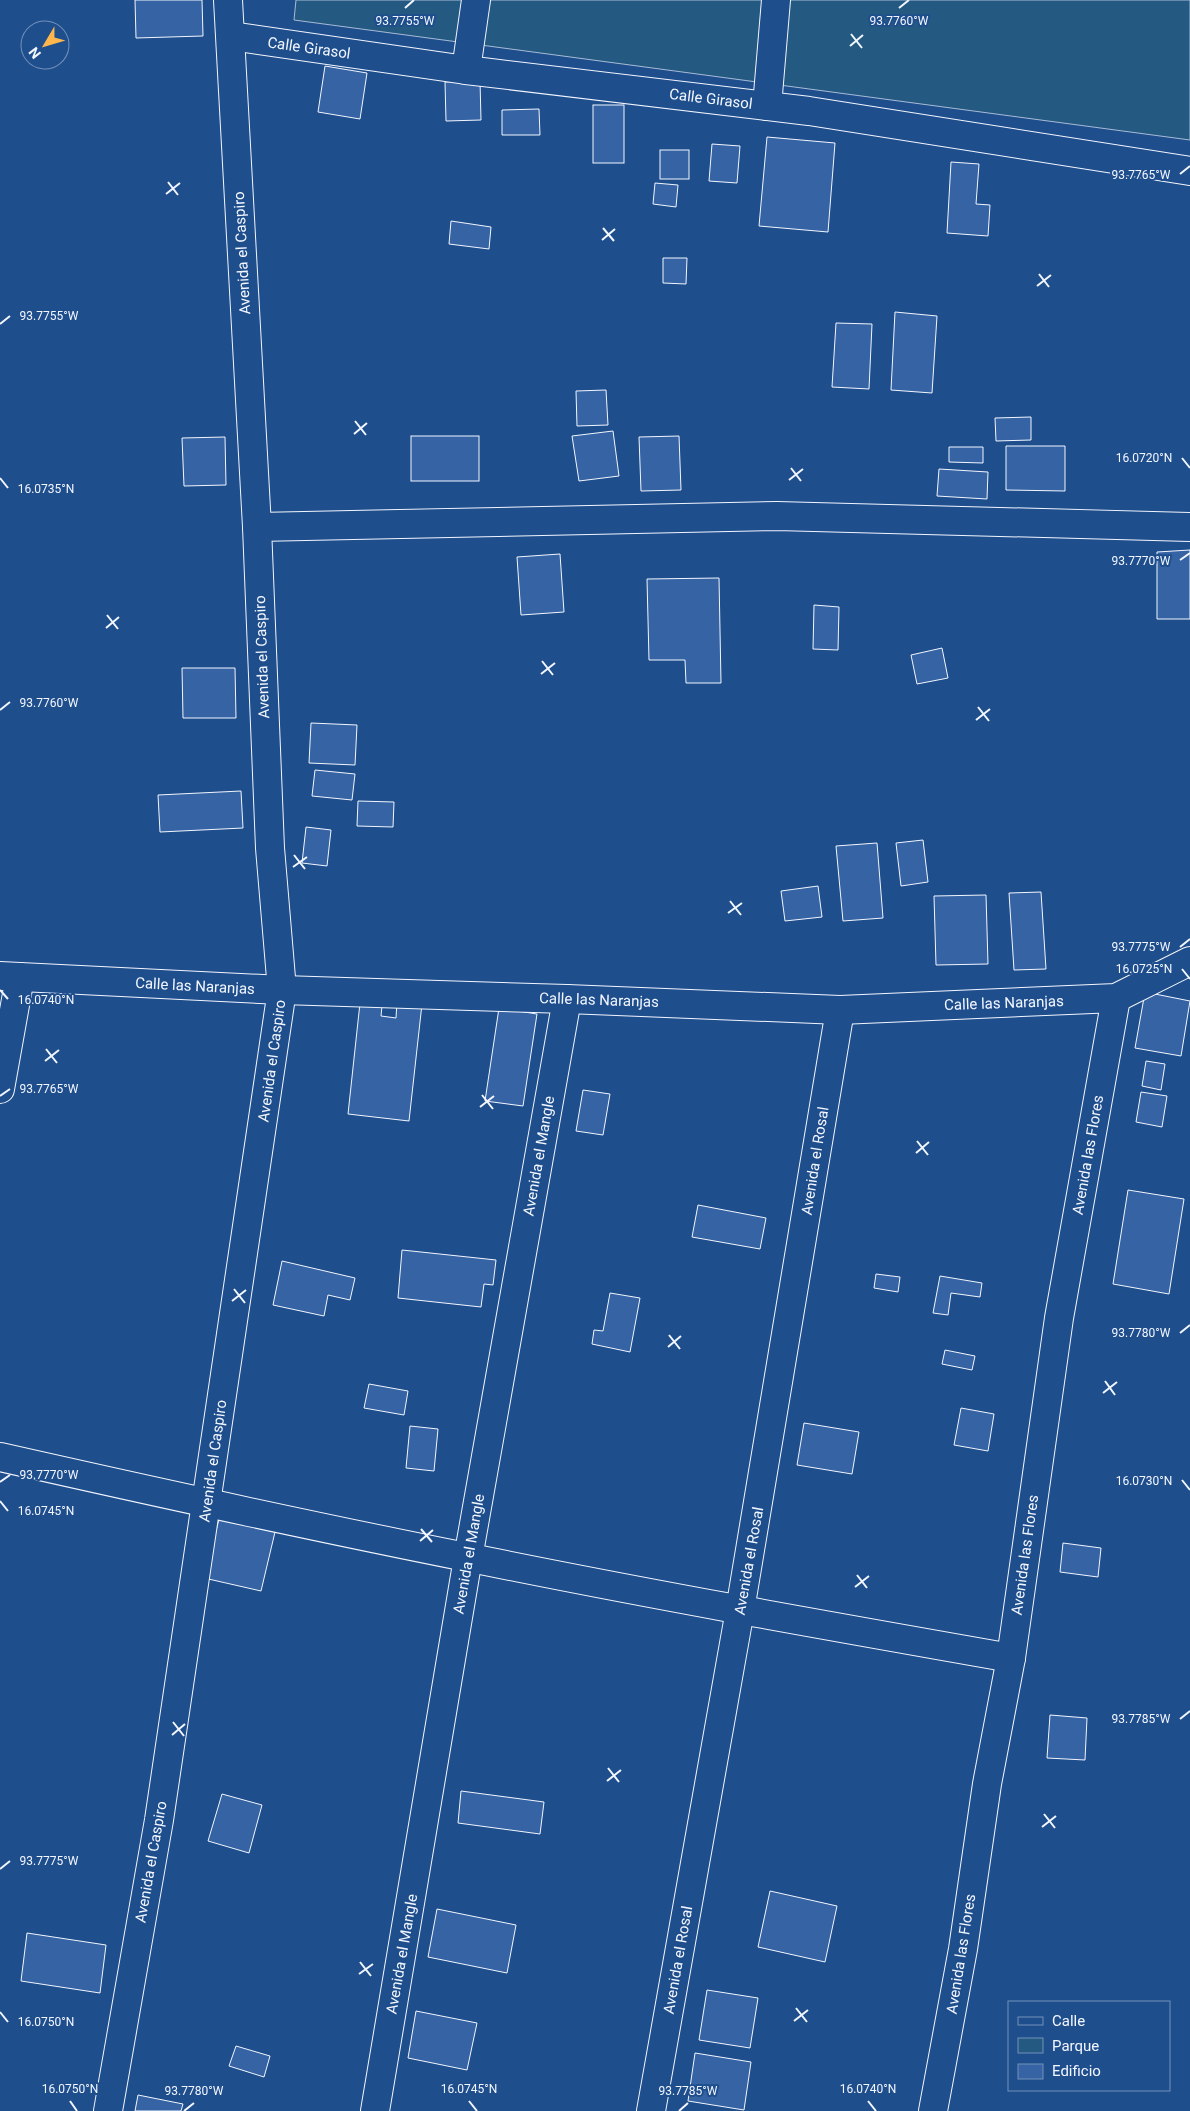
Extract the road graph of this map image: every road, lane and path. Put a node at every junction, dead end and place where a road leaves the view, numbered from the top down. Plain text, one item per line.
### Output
1 (228, 0) edge
2 (476, 0) edge
3 (776, 0) edge
4 (231, 36) junction
5 (466, 70) junction
6 (767, 106) junction
7 (1190, 170) edge
8 (257, 526) junction
9 (1190, 527) edge
10 (1190, 961) edge
11 (10, 976) edge
12 (282, 990) junction
13 (567, 998) junction
14 (1116, 998) junction
15 (840, 1010) junction
16 (0, 1089) edge
17 (0, 1457) edge
18 (206, 1503) junction
19 (468, 1558) junction
20 (740, 1610) junction
21 (1011, 1658) junction
22 (108, 2111) edge
23 (375, 2111) edge
24 (651, 2111) edge
25 (934, 2111) edge

1 - 4 street, Avenida el Caspiro
2 - 5 street
3 - 6 street
4 - 5 street, Calle Girasol
4 - 8 street, Avenida el Caspiro
5 - 6 street, Calle Girasol
6 - 7 street, Calle Girasol
8 - 9 street
8 - 12 street, Avenida el Caspiro
10 - 14 street, Calle las Naranjas
11 - 12 street, Calle las Naranjas
11 - 16 street
12 - 13 street, Calle las Naranjas
12 - 18 street, Avenida el Caspiro
13 - 15 street, Calle las Naranjas
13 - 19 street, Avenida el Mangle
14 - 15 street, Calle las Naranjas
14 - 21 street, Avenida las Flores
15 - 20 street, Avenida el Rosal
17 - 18 street
18 - 19 street
18 - 22 street, Avenida el Caspiro
19 - 20 street
19 - 23 street, Avenida el Mangle
20 - 21 street
20 - 24 street, Avenida el Rosal
21 - 25 street, Avenida las Flores

